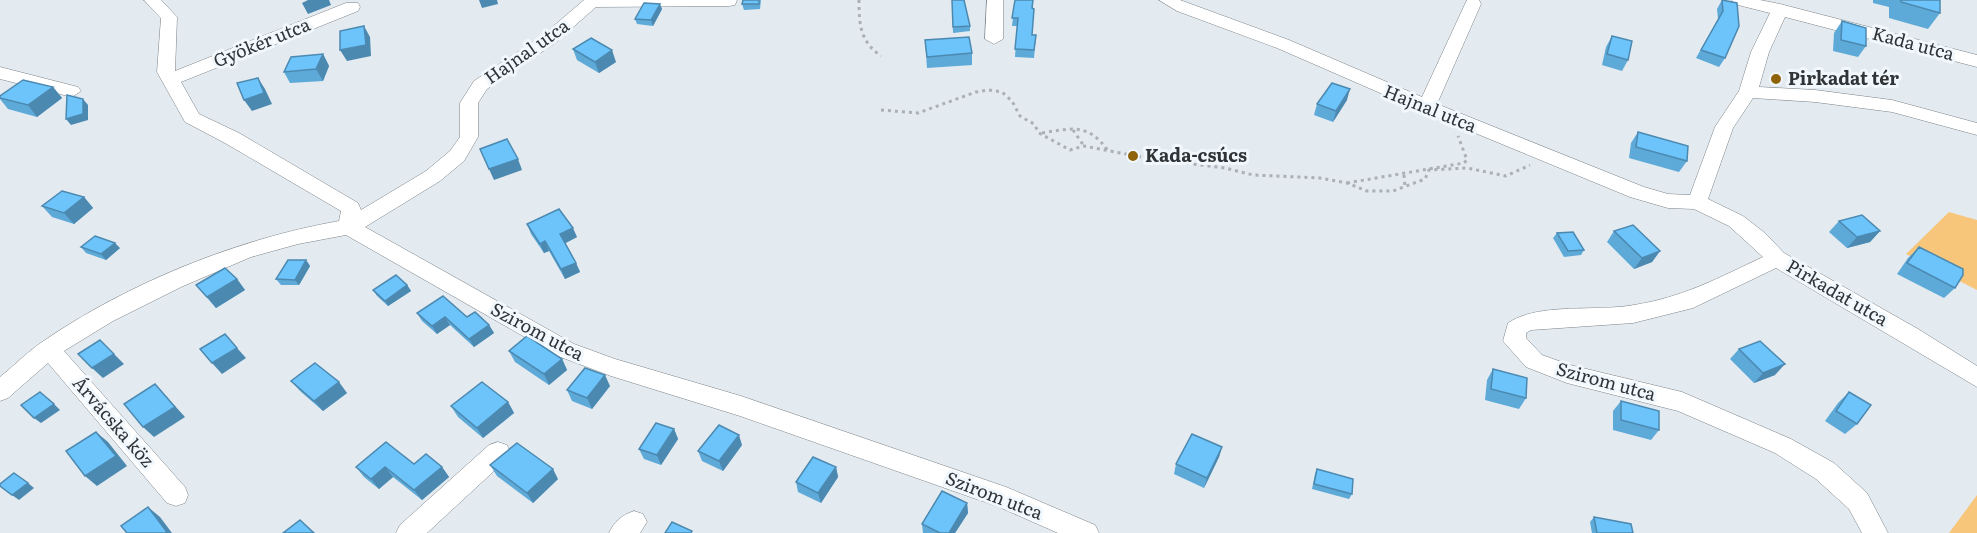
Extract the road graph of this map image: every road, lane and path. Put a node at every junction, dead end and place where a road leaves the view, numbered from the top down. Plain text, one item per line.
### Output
1 (152, 0) edge
2 (859, 0) edge
3 (995, 0) edge
4 (1167, 0) edge
5 (1740, 0) edge
6 (593, 1) edge
7 (729, 1) edge
8 (1473, 4) dead end
9 (352, 7) dead end
10 (1780, 9) junction
11 (994, 39) dead end
12 (881, 56) dead end
13 (1977, 62) edge
14 (0, 73) edge
15 (172, 79) junction
16 (72, 91) dead end
17 (1748, 92) junction
18 (1426, 108) junction
19 (881, 110) dead end
20 (1452, 119) junction
21 (1977, 129) edge
22 (1073, 130) junction
23 (1039, 133) junction
24 (1084, 146) junction
25 (1108, 152) junction
26 (1539, 153) junction
27 (1430, 170) junction
28 (1404, 175) junction
29 (1347, 183) junction
30 (1405, 187) junction
31 (1697, 202) junction
32 (349, 227) junction
33 (1777, 259) junction
34 (49, 349) junction
35 (1977, 378) edge
36 (0, 392) edge
37 (498, 452) dead end
38 (176, 495) dead end
39 (409, 533) edge
40 (1086, 533) edge
41 (1875, 533) edge

1 - 15 street
2 - 12 path
3 - 11 street
4 - 18 street, Hajnal utca
5 - 10 street, Kada utca
6 - 7 street
6 - 32 street, Hajnal utca
8 - 18 street
9 - 15 street, Gyökér utca
10 - 13 street, Kada utca
10 - 17 street
14 - 16 street
15 - 32 street
17 - 21 street
17 - 31 street
18 - 20 street, Hajnal utca
19 - 23 path
20 - 26 street, Hajnal utca
20 - 27 path
22 - 23 path
22 - 24 path
22 - 25 path
23 - 24 path
24 - 25 path
25 - 29 path
26 - 27 path
26 - 31 street, Hajnal utca
27 - 28 path
27 - 30 path
28 - 29 path
28 - 30 path
29 - 30 path
31 - 33 street, Pirkadat utca
32 - 34 street
32 - 40 street, Szirom utca
33 - 35 street, Pirkadat utca
33 - 41 street, Szirom utca
34 - 36 street
34 - 38 street, Árvácska köz
37 - 39 street

